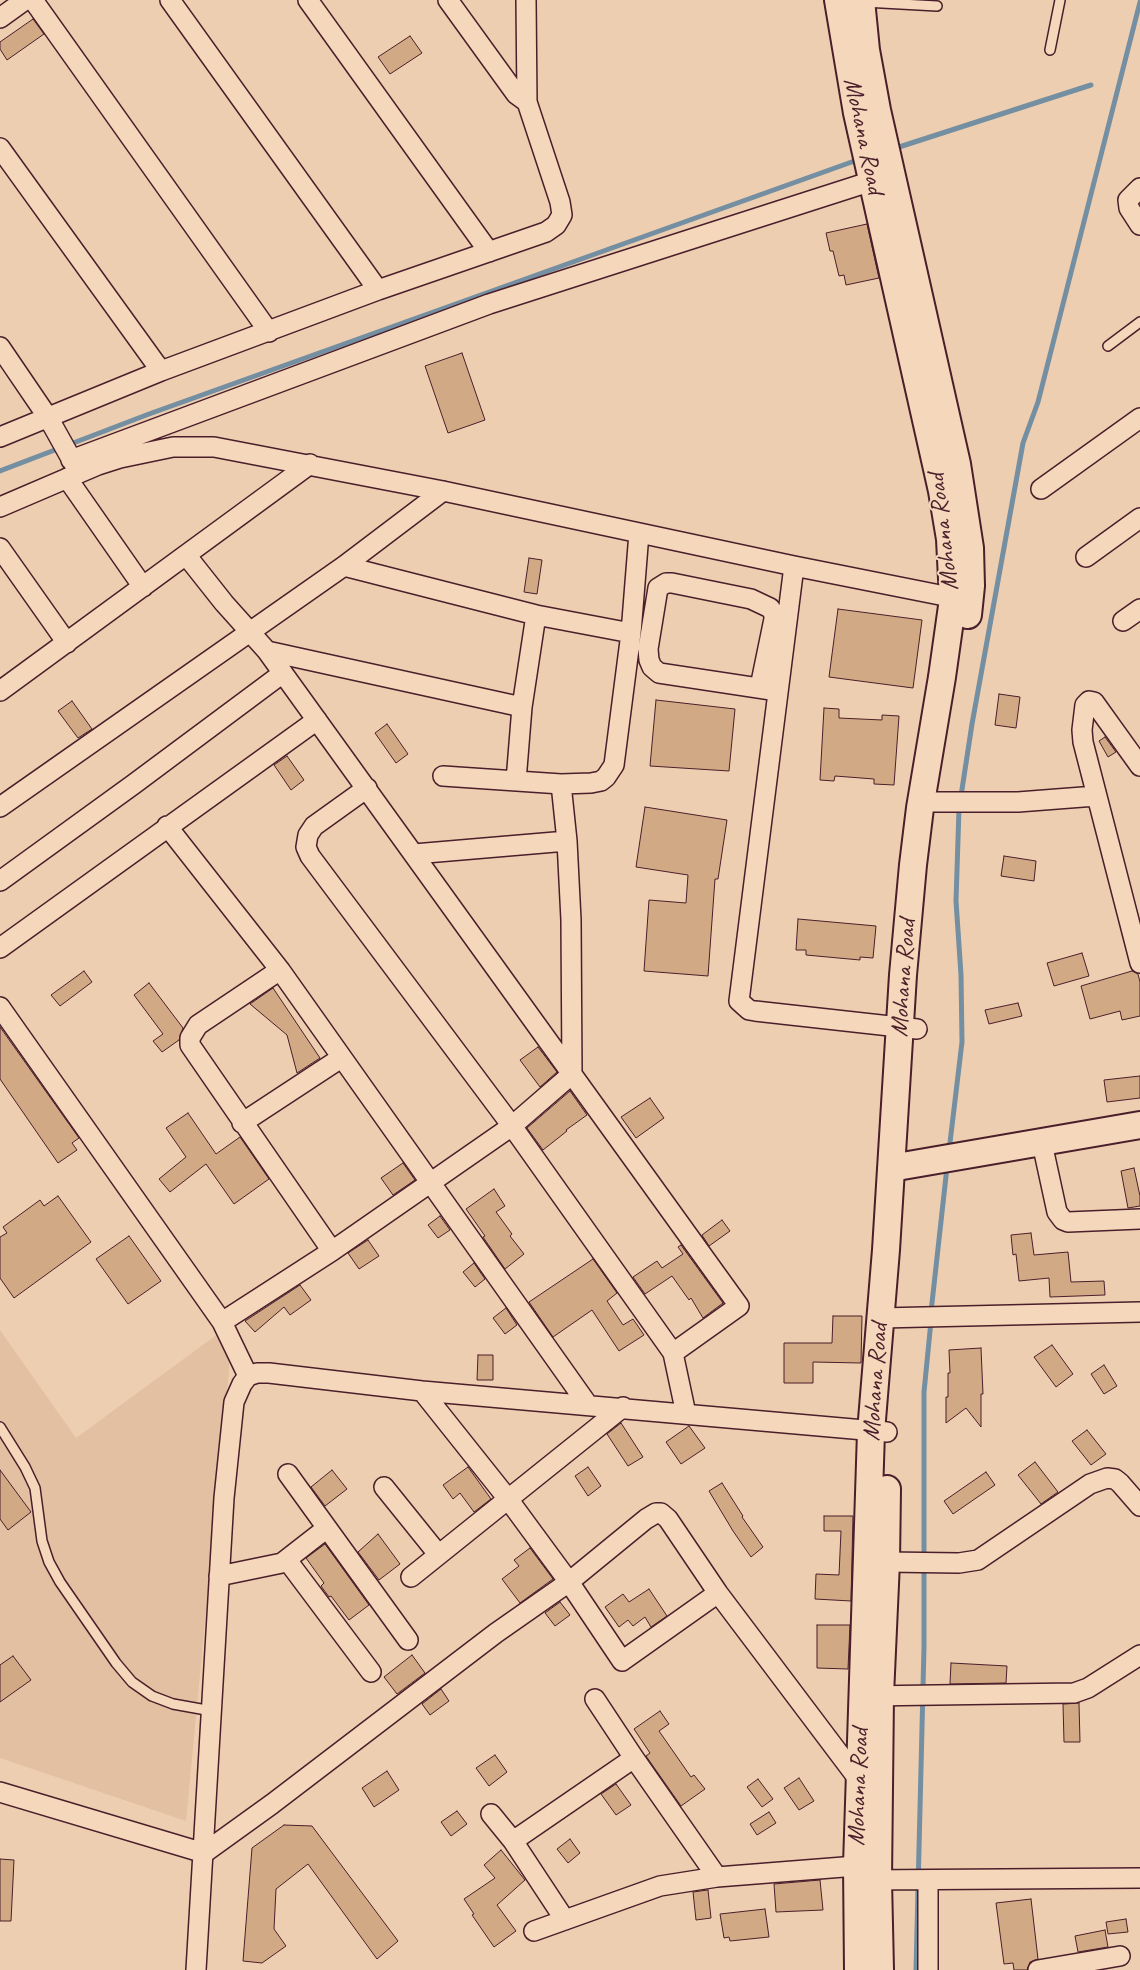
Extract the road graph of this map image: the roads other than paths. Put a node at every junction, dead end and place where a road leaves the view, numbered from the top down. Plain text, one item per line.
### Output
1 (25, 0) edge
2 (33, 0) edge
3 (170, 0) edge
4 (308, 0) edge
5 (448, 0) edge
6 (526, 0) edge
7 (1060, 0) edge
8 (854, 1) edge
9 (937, 6) dead end
10 (0, 18) edge
11 (1050, 50) dead end
12 (527, 102) junction
13 (0, 148) edge
14 (872, 181) junction
15 (1140, 188) edge
16 (1140, 225) edge
17 (489, 252) junction
18 (378, 290) junction
19 (1140, 322) edge
20 (269, 332) junction
21 (1108, 346) dead end
22 (0, 347) edge
23 (162, 371) junction
24 (1140, 418) edge
25 (52, 424) junction
26 (0, 437) edge
27 (310, 464) junction
28 (72, 470) junction
29 (1041, 489) dead end
30 (443, 491) junction
31 (0, 507) edge
32 (1140, 518) edge
33 (639, 533) junction
34 (0, 548) edge
35 (186, 555) junction
36 (1086, 557) dead end
37 (344, 566) junction
38 (794, 566) junction
39 (143, 587) junction
40 (961, 600) junction
41 (1140, 609) edge
42 (536, 615) junction
43 (1124, 621) dead end
44 (250, 631) junction
45 (631, 633) junction
46 (67, 643) junction
47 (267, 651) junction
48 (283, 673) junction
49 (769, 689) junction
50 (0, 691) edge
51 (522, 707) junction
52 (318, 720) junction
53 (1140, 766) edge
54 (443, 776) dead end
55 (516, 780) junction
56 (562, 784) junction
57 (367, 788) junction
58 (1096, 796) junction
59 (944, 803) junction
60 (0, 807) edge
61 (168, 826) junction
62 (567, 841) junction
63 (414, 854) junction
64 (0, 881) edge
65 (0, 948) edge
66 (1140, 963) edge
67 (280, 970) junction
68 (0, 1007) edge
69 (909, 1028) junction
70 (341, 1058) junction
71 (572, 1074) junction
72 (242, 1123) junction
73 (1140, 1124) edge
74 (512, 1126) junction
75 (1042, 1143) junction
76 (900, 1166) junction
77 (431, 1183) junction
78 (1140, 1219) edge
79 (332, 1251) junction
80 (1140, 1312) edge
81 (898, 1317) junction
82 (222, 1322) junction
83 (673, 1353) junction
84 (248, 1376) junction
85 (422, 1391) junction
86 (588, 1405) junction
87 (623, 1407) junction
88 (686, 1414) junction
89 (0, 1427) edge
90 (879, 1432) junction
91 (288, 1474) dead end
92 (384, 1487) dead end
93 (508, 1499) junction
94 (1140, 1506) edge
95 (327, 1528) junction
96 (438, 1554) junction
97 (287, 1560) junction
98 (886, 1562) junction
99 (219, 1576) junction
100 (410, 1576) dead end
101 (569, 1582) junction
102 (718, 1593) junction
103 (408, 1640) dead end
104 (1140, 1655) edge
105 (371, 1672) dead end
106 (871, 1695) junction
107 (595, 1699) dead end
108 (212, 1711) junction
109 (634, 1758) junction
110 (859, 1781) junction
111 (0, 1792) edge
112 (878, 1798) junction
113 (491, 1814) dead end
114 (513, 1841) junction
115 (204, 1853) junction
116 (874, 1874) junction
117 (717, 1877) junction
118 (1140, 1878) edge
119 (925, 1880) junction
120 (565, 1920) junction
121 (534, 1931) dead end
122 (1120, 1956) dead end
123 (196, 1970) edge
124 (858, 1970) edge
125 (880, 1970) edge
126 (928, 1970) edge
127 (1038, 1970) edge

1 - 10 street
2 - 20 street
3 - 18 street
4 - 17 street
5 - 12 street
6 - 12 street
7 - 11 lane
8 - 9 lane
8 - 14 street, Mohana Road
8 - 40 street, Mohana Road
12 - 17 street
13 - 23 street
14 - 28 street
14 - 40 street, Mohana Road
15 - 16 street
17 - 18 street
18 - 20 street
19 - 21 lane
20 - 23 street
22 - 25 street
23 - 25 street
24 - 29 street
25 - 26 street
25 - 28 street
27 - 28 street
27 - 30 street
27 - 35 street
28 - 31 street
28 - 39 street
30 - 33 street
30 - 37 street
32 - 36 street
33 - 38 street
33 - 45 street
34 - 46 street
35 - 39 street
35 - 44 street
37 - 42 street
37 - 44 street
38 - 40 street
38 - 49 street
39 - 46 street
40 - 59 street, Mohana Road
41 - 43 street
42 - 45 street
42 - 51 street
44 - 47 street
44 - 60 street
45 - 56 street
46 - 50 street
47 - 48 street
47 - 51 street
48 - 52 street
48 - 64 street
49 - 49 street
49 - 69 street
51 - 55 street
52 - 57 street
52 - 61 street
53 - 58 street
54 - 55 street
55 - 56 street
56 - 62 street
57 - 63 street
57 - 74 street
58 - 59 street
58 - 66 street
59 - 69 street, Mohana Road
61 - 65 street
61 - 67 street
62 - 63 street
62 - 71 street
63 - 71 street
67 - 70 street
67 - 72 street
68 - 82 street
69 - 76 street, Mohana Road
70 - 72 street
70 - 77 street
71 - 74 street
71 - 83 street
72 - 79 street
73 - 75 street
74 - 77 street
74 - 83 street
75 - 76 street
75 - 78 street
76 - 81 street, Mohana Road
77 - 79 street
77 - 86 street
79 - 82 street
80 - 81 street
81 - 90 street, Mohana Road
82 - 84 street
83 - 88 street
84 - 85 street
84 - 99 street
85 - 86 street
85 - 93 street
86 - 87 street
87 - 88 street
87 - 93 street
88 - 90 street
89 - 108 lane
90 - 98 street, Mohana Road
90 - 106 street, Mohana Road
91 - 95 street
92 - 96 street
93 - 96 street
93 - 101 street
94 - 98 street
95 - 97 street
95 - 103 street
96 - 100 street
97 - 99 street
97 - 105 street
98 - 106 street, Mohana Road
99 - 108 street
101 - 102 street
101 - 102 street
101 - 115 street
102 - 110 street
104 - 106 street
106 - 110 street, Mohana Road
106 - 112 street, Mohana Road
107 - 109 street
108 - 115 street
109 - 114 street
109 - 117 street
110 - 112 street
110 - 116 street, Mohana Road
111 - 115 street
112 - 116 street, Mohana Road
113 - 114 street
114 - 120 street
115 - 123 street
116 - 117 street
116 - 119 street
116 - 124 street, Mohana Road
116 - 125 street, Mohana Road
117 - 120 street
118 - 119 street
119 - 126 street
120 - 121 street
122 - 127 street

